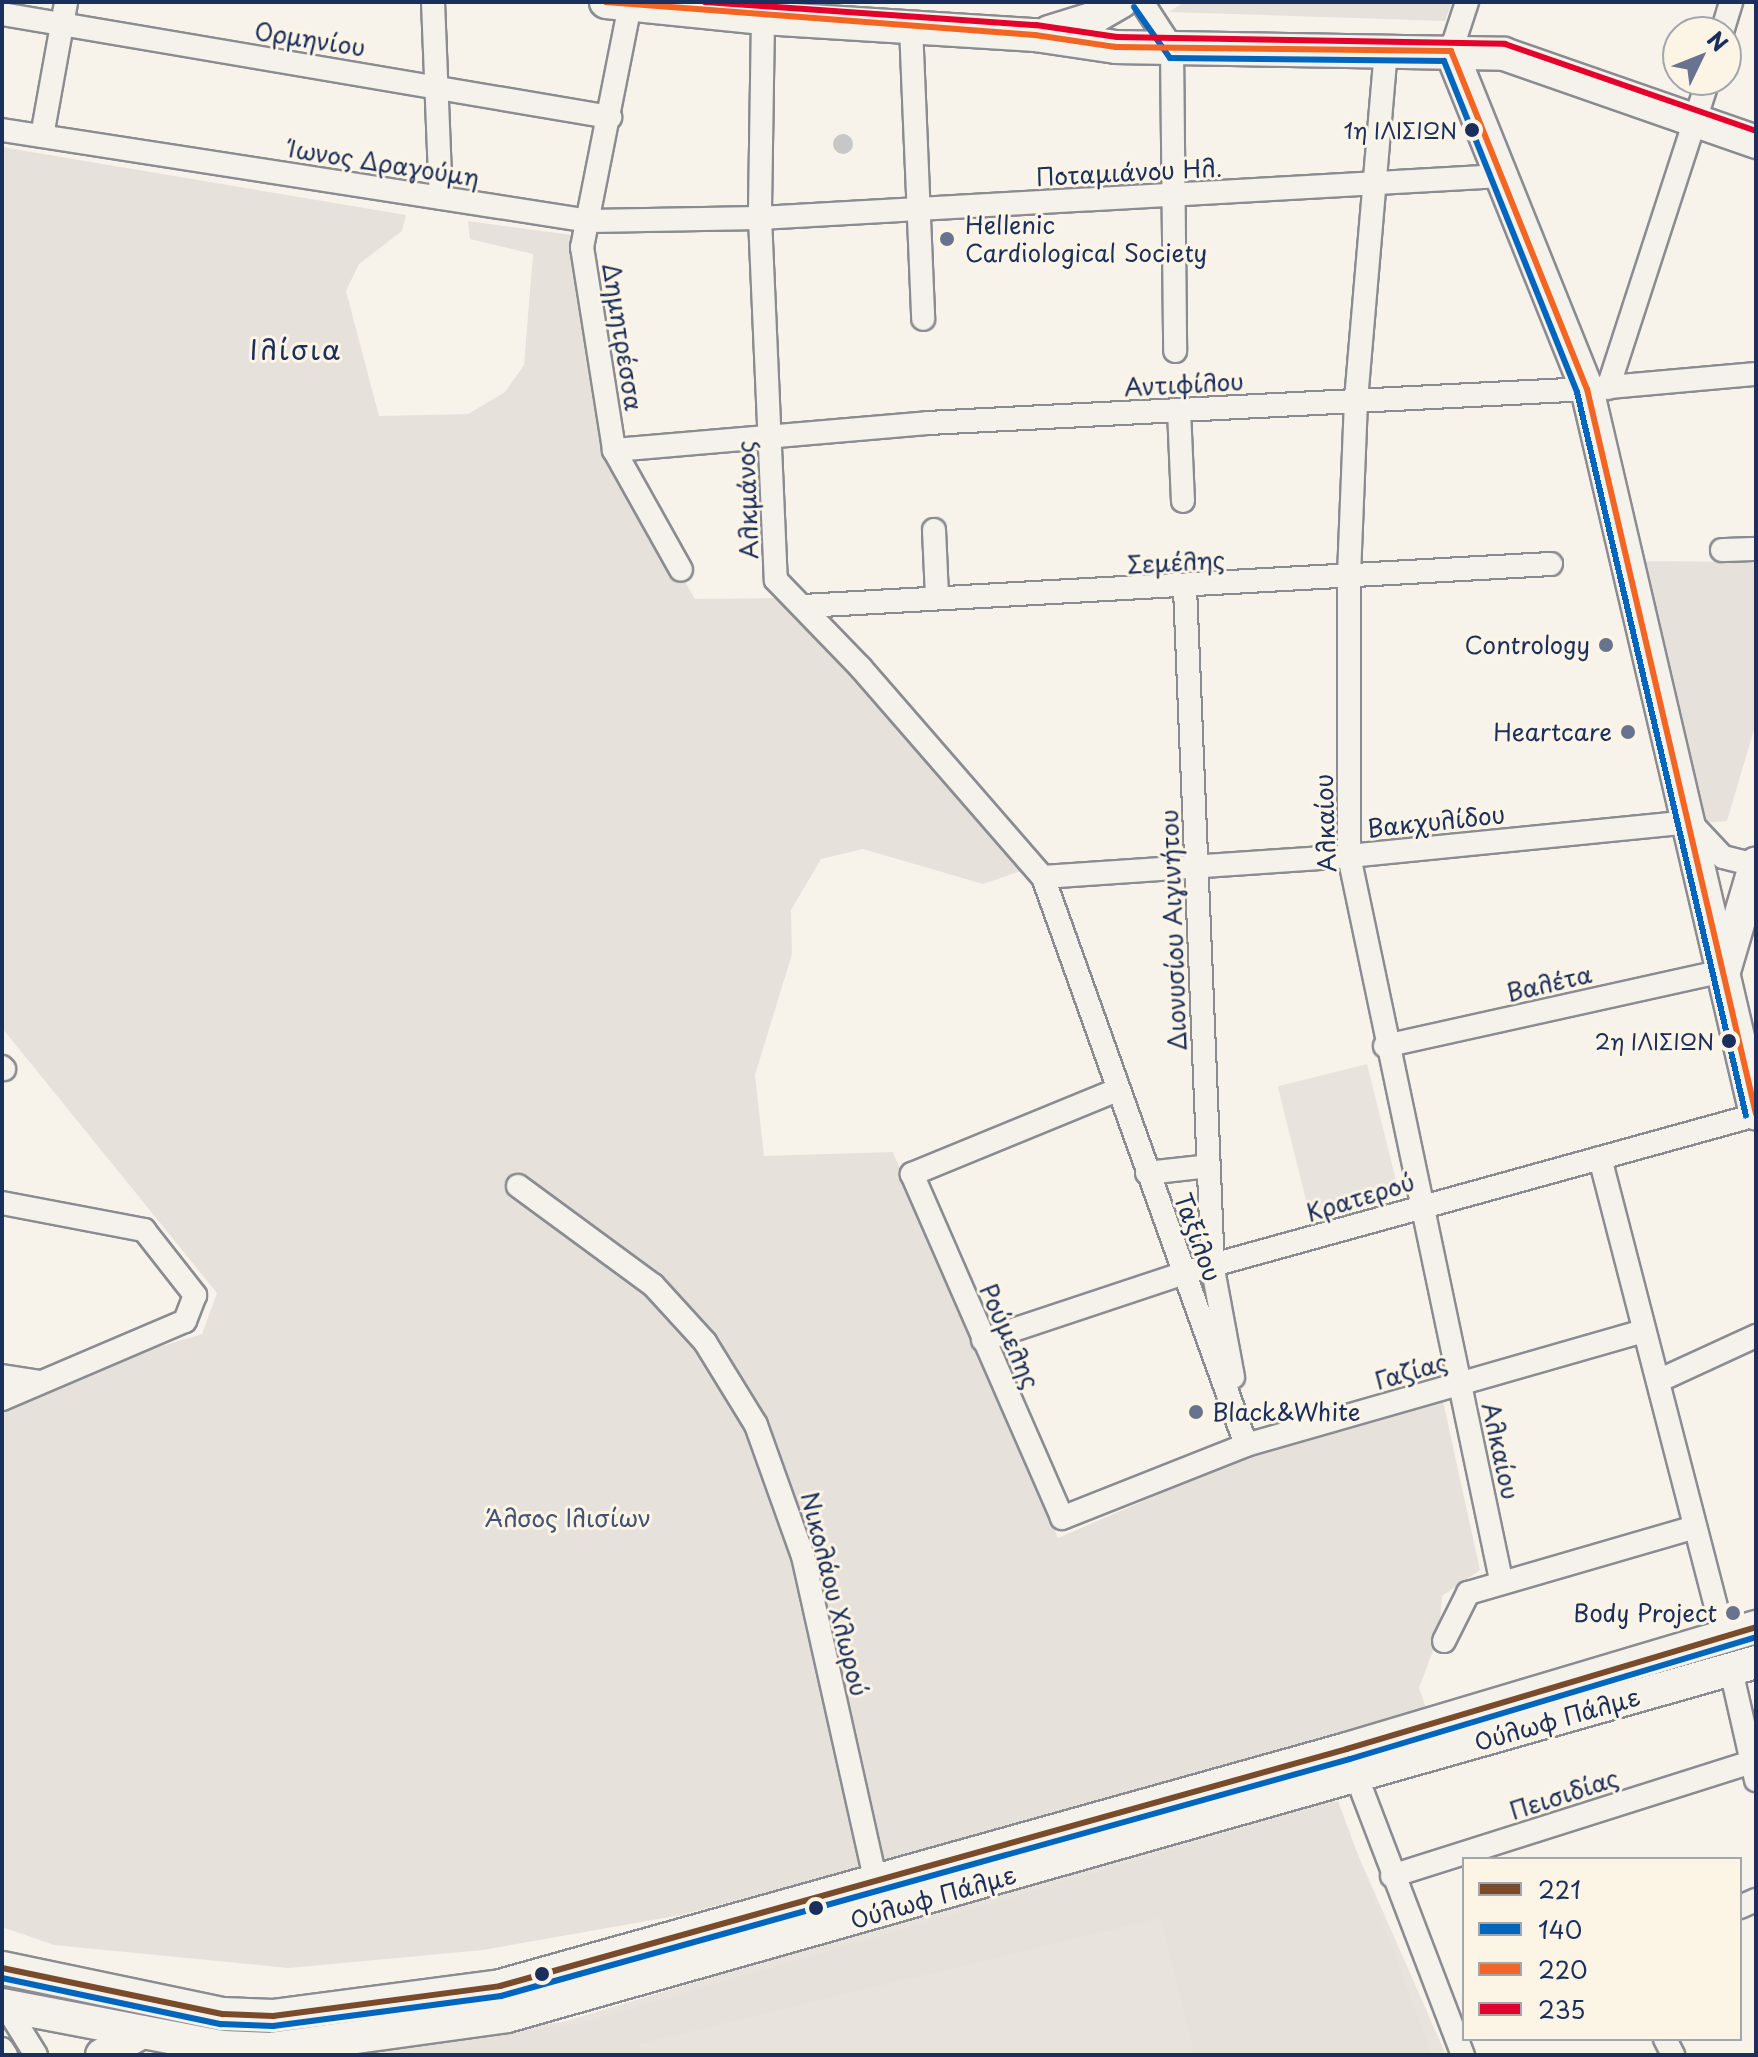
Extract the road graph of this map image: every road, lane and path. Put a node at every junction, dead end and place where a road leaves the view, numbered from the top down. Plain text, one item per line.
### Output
1 (433, 2) edge
2 (1121, 2) edge
3 (1142, 2) edge
4 (1467, 2) edge
5 (618, 3) edge
6 (63, 13) edge
7 (2, 14) edge
8 (763, 18) junction
9 (911, 27) junction
10 (1035, 35) junction
11 (1172, 48) junction
12 (1386, 50) junction
13 (1451, 51) junction
14 (439, 86) junction
15 (1703, 96) edge
16 (610, 117) junction
17 (1696, 121) junction
18 (2, 130) edge
19 (42, 136) junction
20 (1756, 142) edge
21 (1501, 176) junction
22 (1374, 185) junction
23 (1170, 196) junction
24 (441, 198) junction
25 (916, 210) junction
26 (760, 218) junction
27 (590, 221) junction
28 (923, 319) dead end
29 (1175, 351) dead end
30 (1756, 374) edge
31 (1598, 389) junction
32 (1356, 401) junction
33 (1179, 410) junction
34 (771, 434) junction
35 (614, 450) junction
36 (1183, 501) dead end
37 (934, 530) dead end
38 (1756, 549) edge
39 (1722, 550) dead end
40 (1551, 564) dead end
41 (681, 570) dead end
42 (1349, 578) junction
43 (1185, 588) junction
44 (937, 596) junction
45 (804, 606) junction
46 (1690, 822) junction
47 (1349, 856) junction
48 (1196, 863) junction
49 (1756, 864) edge
50 (1043, 877) junction
51 (1724, 971) junction
52 (1385, 1046) junction
53 (1117, 1090) junction
54 (1756, 1115) edge
55 (1600, 1158) junction
56 (1209, 1166) junction
57 (1147, 1173) junction
58 (518, 1186) dead end
59 (2, 1203) edge
60 (1421, 1206) junction
61 (1213, 1269) junction
62 (1184, 1273) junction
63 (1643, 1331) junction
64 (1756, 1336) edge
65 (983, 1340) junction
66 (2, 1376) edge
67 (1658, 1381) junction
68 (38, 1382) junction
69 (1461, 1384) junction
70 (2, 1399) edge
71 (1246, 1445) junction
72 (1062, 1518) joint
73 (1695, 1527) junction
74 (1501, 1580) junction
75 (1756, 1627) edge
76 (1724, 1636) junction
77 (1444, 1641) dead end
78 (1743, 1666) edge
79 (1352, 1763) junction
80 (1754, 1771) edge
81 (1392, 1876) junction
82 (875, 1879) junction
83 (2, 1968) edge
84 (3, 2004) edge
85 (142, 2032) junction
86 (1461, 2042) edge
87 (2, 2049) edge
88 (6, 2055) edge
89 (36, 2055) edge
90 (102, 2055) edge

1 - 14 street
2 - 10 main road
3 - 11 street
4 - 13 street
5 - 8 main road
5 - 16 street, Δημητρέσσα
6 - 7 street, Ορμηνίου
6 - 14 street, Ορμηνίου
6 - 19 street
8 - 9 main road
8 - 26 street, Αλκμάνος
9 - 10 main road
9 - 25 street
10 - 11 main road
11 - 12 main road
11 - 23 street
12 - 13 main road
12 - 22 street, Αλκαίου
13 - 17 main road
13 - 21 main road
14 - 16 street, Ορμηνίου
14 - 24 street
15 - 17 street
16 - 27 street, Δημητρέσσα
17 - 20 main road
17 - 31 street
18 - 19 street, Ίωνος Δραγούμη
19 - 24 street, Ίωνος Δραγούμη
21 - 22 street, Ποταμιάνου Ηλ.
21 - 31 main road
22 - 23 street, Ποταμιάνου Ηλ.
22 - 32 street, Αλκαίου
23 - 25 street, Ποταμιάνου Ηλ.
23 - 29 street
24 - 27 street, Ίωνος Δραγούμη
25 - 26 street, Ποταμιάνου Ηλ.
25 - 28 street
26 - 27 street, Ίωνος Δραγούμη
26 - 34 street, Αλκμάνος
27 - 35 street, Δημητρέσσα
30 - 31 street, Αντιφίλου
31 - 32 street, Αντιφίλου
31 - 46 main road
32 - 33 street, Αντιφίλου
32 - 42 street, Αλκαίου
33 - 34 street, Αντιφίλου
33 - 36 street
34 - 35 street, Αντιφίλου
34 - 45 street, Αλκμάνος
35 - 41 street, Δημητρέσσα
37 - 44 street
38 - 39 street
40 - 42 street, Σεμέλης
42 - 43 street, Σεμέλης
42 - 47 street, Αλκαίου
43 - 44 street, Σεμέλης
43 - 48 street, Διονυσίου Αιγινήτου
44 - 45 street, Σεμέλης
45 - 50 street, Αλκμάνος
46 - 47 street, Βακχυλίδου
46 - 49 street
46 - 51 main road
47 - 48 street, Βακχυλίδου
47 - 52 street, Αλκαίου
48 - 50 street, Βακχυλίδου
48 - 56 street, Διονυσίου Αιγινήτου
49 - 51 main road
50 - 53 street, Ταξίλου
51 - 52 street, Βαλέτα
51 - 54 main road
52 - 60 street, Αλκαίου
53 - 57 street, Ταξίλου
53 - 65 street, Ρούμελης
54 - 55 street, Κρατερού
55 - 60 street, Κρατερού
55 - 63 street
56 - 57 street
56 - 61 street, Διονυσίου Αιγινήτου
57 - 62 street, Ταξίλου
58 - 82 street, Νικολάου Χλωρού
59 - 68 street
60 - 61 street, Κρατερού
60 - 69 street, Αλκαίου
61 - 62 street, Κρατερού
61 - 71 street, Ταξίλου
62 - 65 street, Κρατερού
62 - 71 street, Ταξίλου
63 - 67 street
63 - 69 street, Γαζίας
64 - 67 street
65 - 72 street, Ρούμελης
66 - 68 street
67 - 73 street
68 - 70 street
69 - 71 street, Γαζίας
69 - 74 street, Αλκαίου
71 - 72 street, Γαζίας
73 - 74 street
73 - 76 street
74 - 77 street
75 - 76 main road, Ούλωφ Πάλμε
76 - 79 main road, Ούλωφ Πάλμε
78 - 79 main road, Ούλωφ Πάλμε
78 - 80 street
79 - 81 street
79 - 82 main road, Ούλωφ Πάλμε
79 - 85 main road, Ούλωφ Πάλμε
80 - 81 street, Πεισιδίας
81 - 86 street
82 - 83 main road, Ούλωφ Πάλμε
84 - 85 main road, Ούλωφ Πάλμε
84 - 89 street
85 - 90 main road
87 - 88 street

